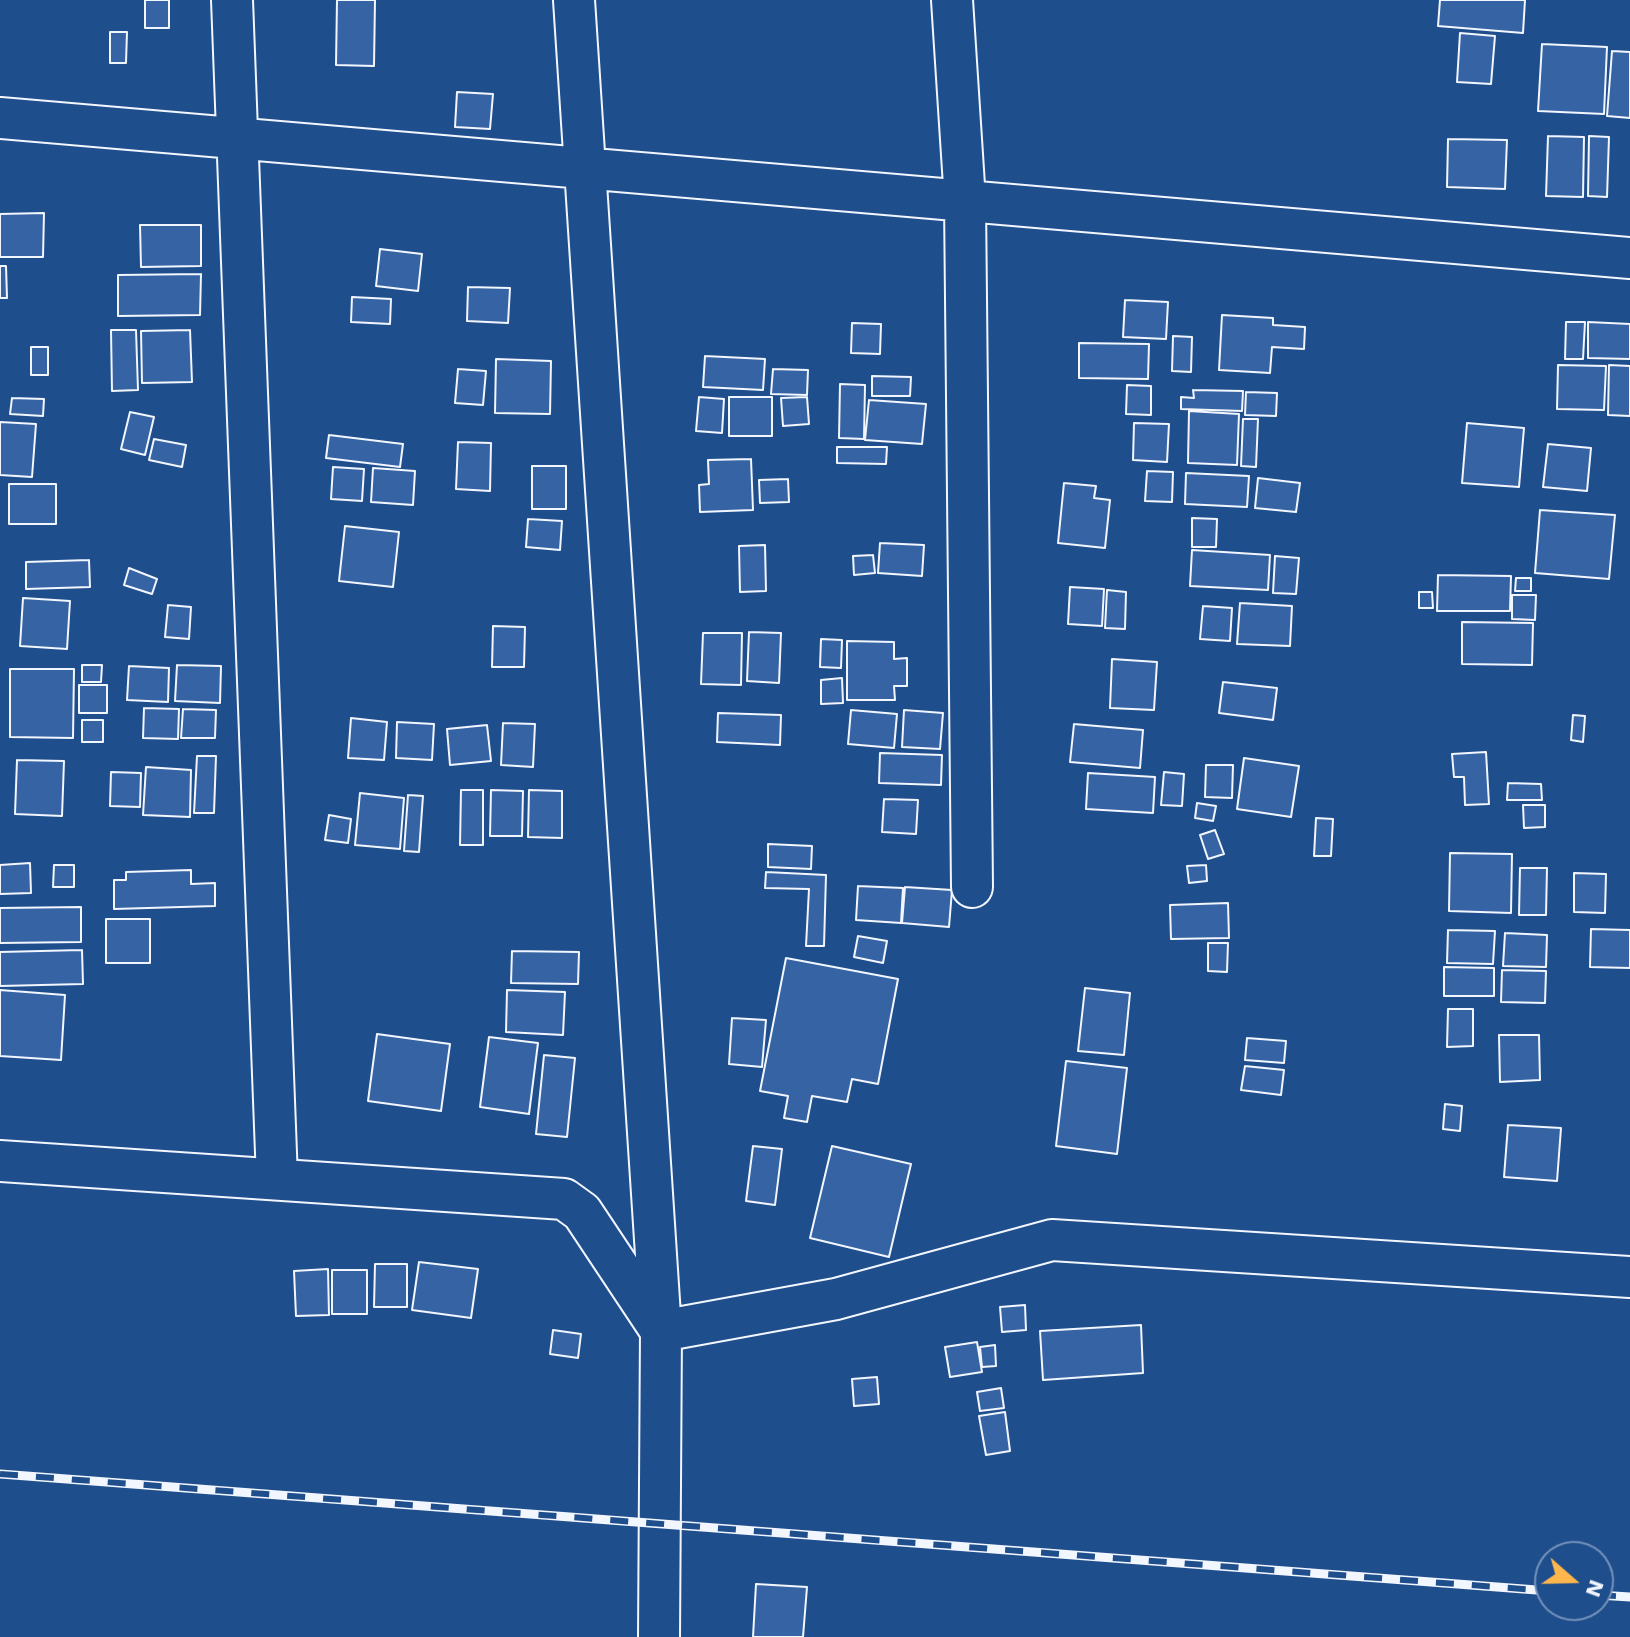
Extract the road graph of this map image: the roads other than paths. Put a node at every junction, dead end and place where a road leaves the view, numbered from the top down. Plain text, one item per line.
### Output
1 (232, 0) edge
2 (574, 0) edge
3 (952, 0) edge
4 (0, 118) edge
5 (239, 139) junction
6 (585, 169) junction
7 (965, 201) junction
8 (1630, 258) edge
9 (972, 887) dead end
10 (6, 1152) edge
11 (277, 1179) junction
12 (1630, 1277) edge
13 (661, 1331) junction
14 (659, 1637) edge

1 - 5 street
2 - 6 street
3 - 7 street
4 - 5 street
5 - 6 street
5 - 11 street
6 - 7 street
6 - 13 street
7 - 8 street
7 - 9 street
10 - 11 street
11 - 13 street
12 - 13 street
13 - 14 street

